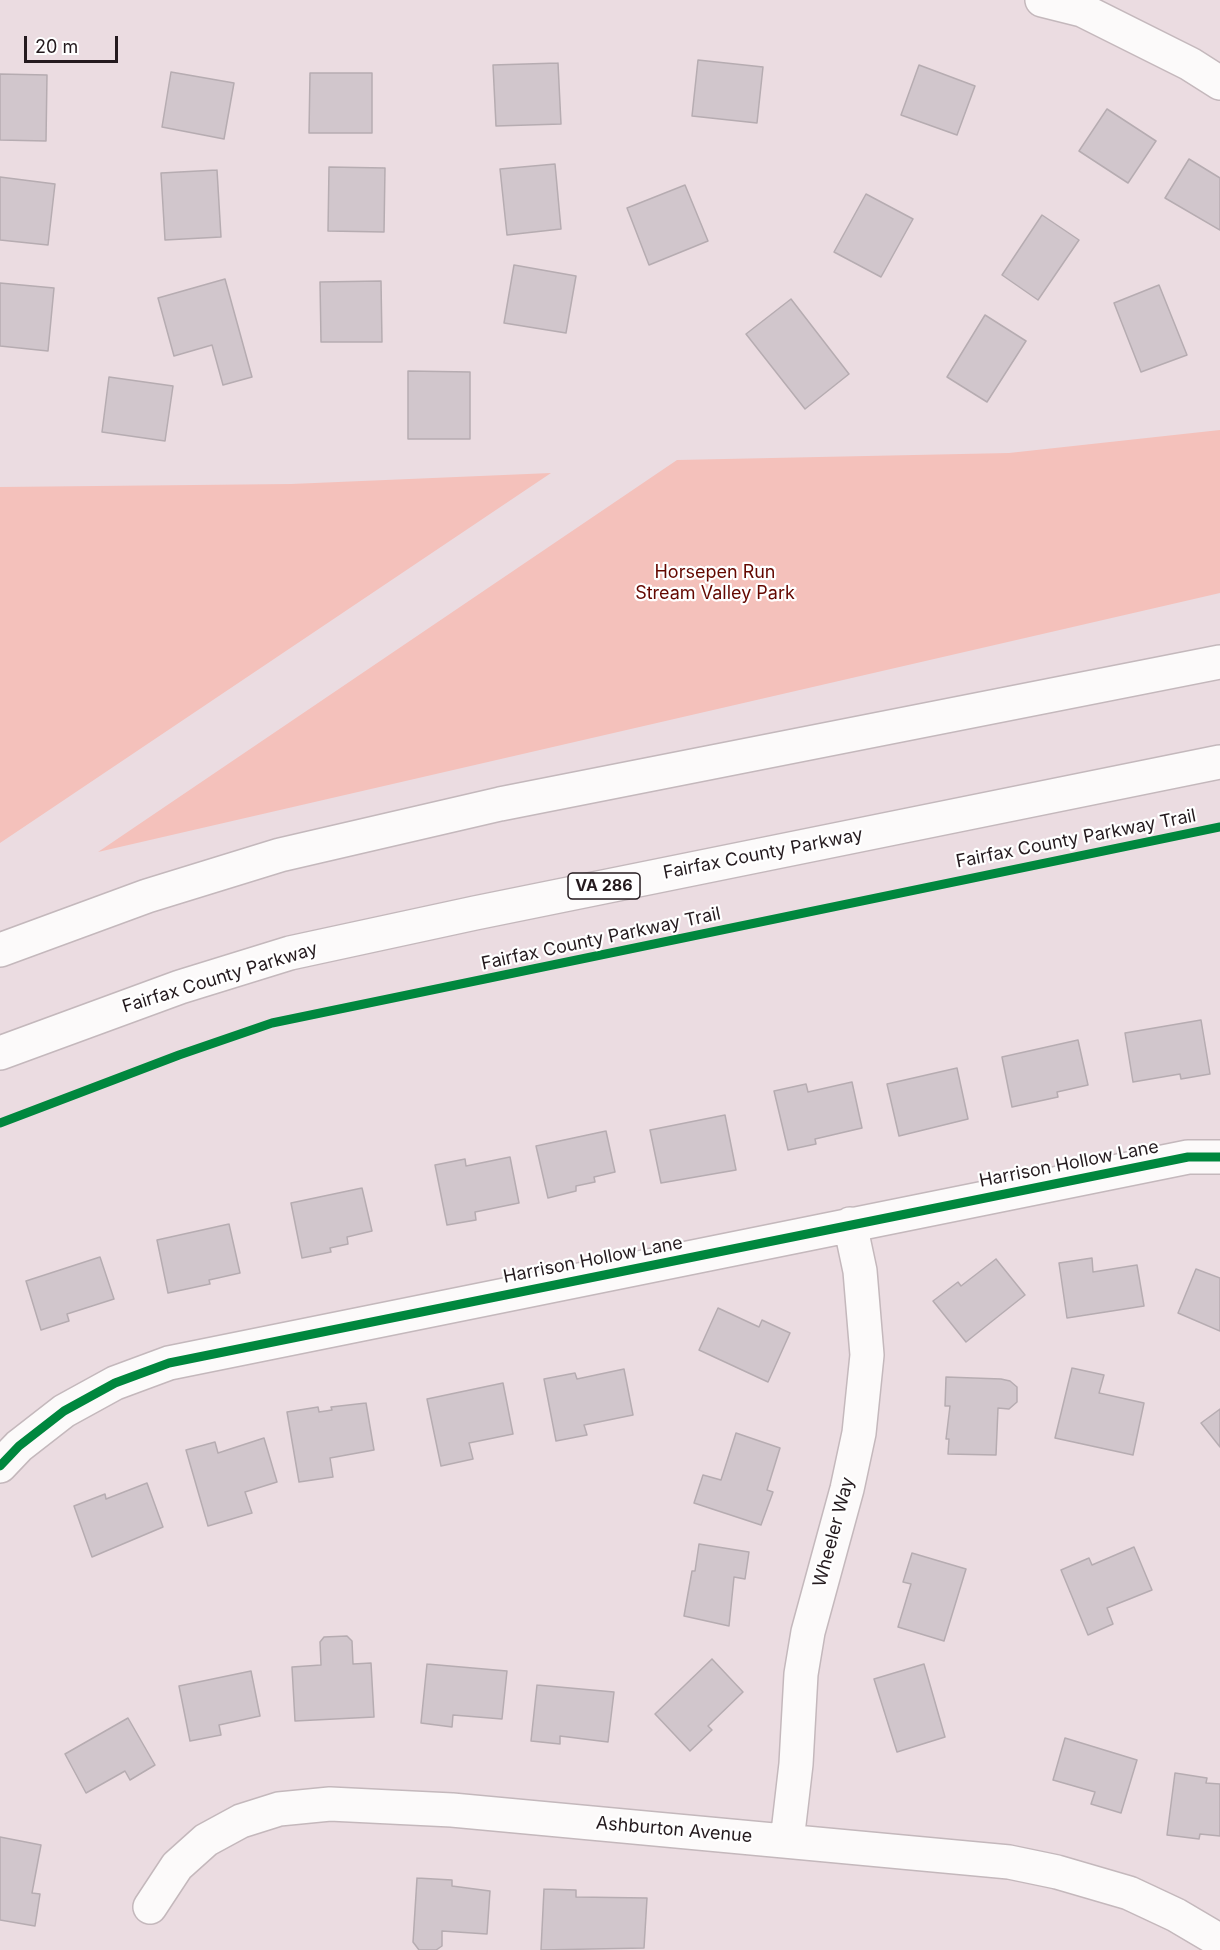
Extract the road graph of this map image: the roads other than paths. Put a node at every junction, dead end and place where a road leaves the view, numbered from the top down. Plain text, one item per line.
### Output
1 (1042, 0) edge
2 (1086, 5) edge
3 (1220, 83) edge
4 (1220, 662) edge
5 (1220, 762) edge
6 (0, 950) edge
7 (0, 1053) edge
8 (1220, 1157) edge
9 (850, 1224) junction
10 (0, 1466) edge
11 (787, 1841) junction
12 (150, 1906) dead end
13 (1220, 1941) edge

1 - 2 main road
2 - 3 main road
4 - 6 main road
5 - 7 main road, Fairfax County Parkway / VA 286
8 - 9 main road, Harrison Hollow Lane
9 - 10 main road, Harrison Hollow Lane
9 - 11 main road, Wheeler Way
11 - 12 main road, Ashburton Avenue
11 - 13 main road, Ashburton Avenue

